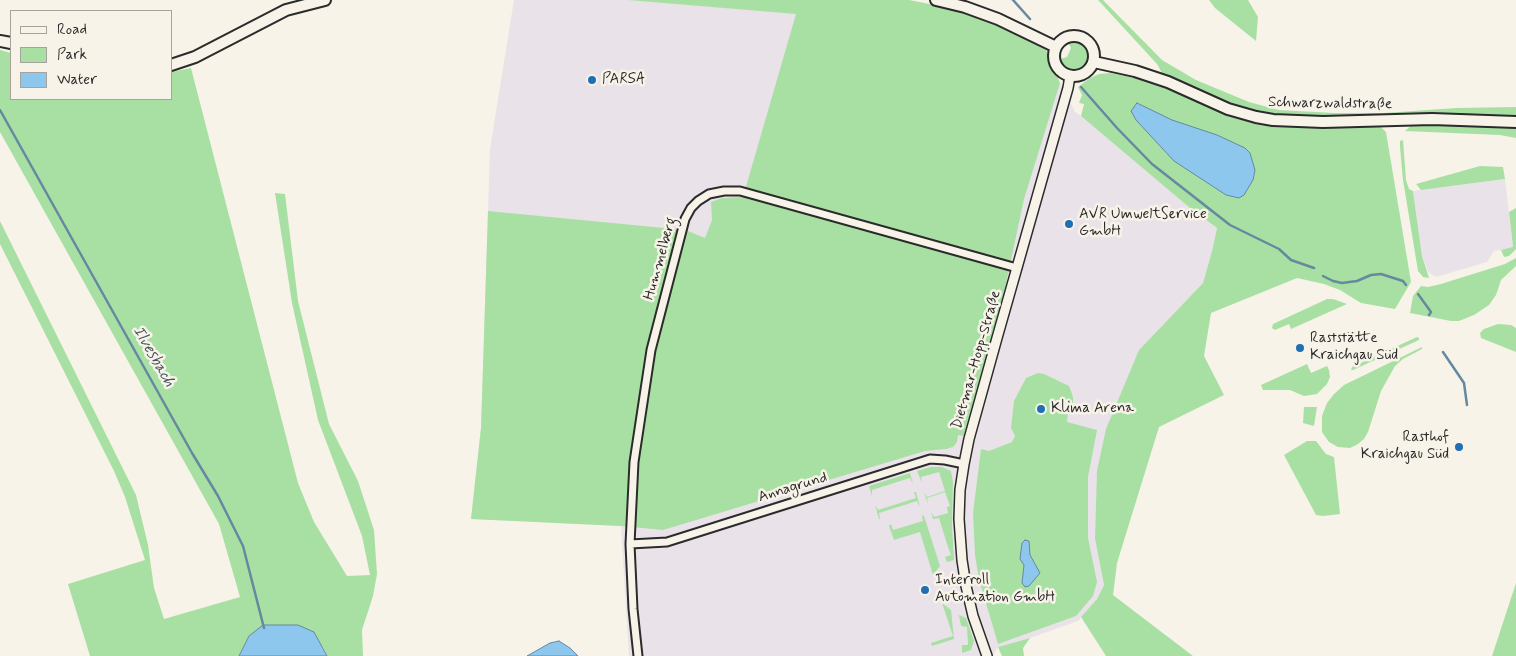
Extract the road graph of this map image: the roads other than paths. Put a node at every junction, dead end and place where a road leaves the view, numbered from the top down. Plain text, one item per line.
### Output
1 (325, 0) edge
2 (936, 0) edge
3 (1056, 47) junction
4 (1094, 62) junction
5 (172, 65) edge
6 (1070, 76) junction
7 (1516, 122) edge
8 (1017, 268) junction
9 (964, 464) junction
10 (630, 544) junction
11 (638, 656) edge
12 (987, 656) edge

1 - 5 main road
2 - 3 main road
3 - 4 main road
3 - 6 main road
4 - 6 main road
4 - 7 main road, Schwarzwaldstraße
6 - 8 street, Dietmar-Hopp-Straße
8 - 9 street, Dietmar-Hopp-Straße
8 - 10 street, Hummelberg
9 - 10 street, Annagrund
9 - 12 street, Dietmar-Hopp-Straße
10 - 11 street, Hummelberg

